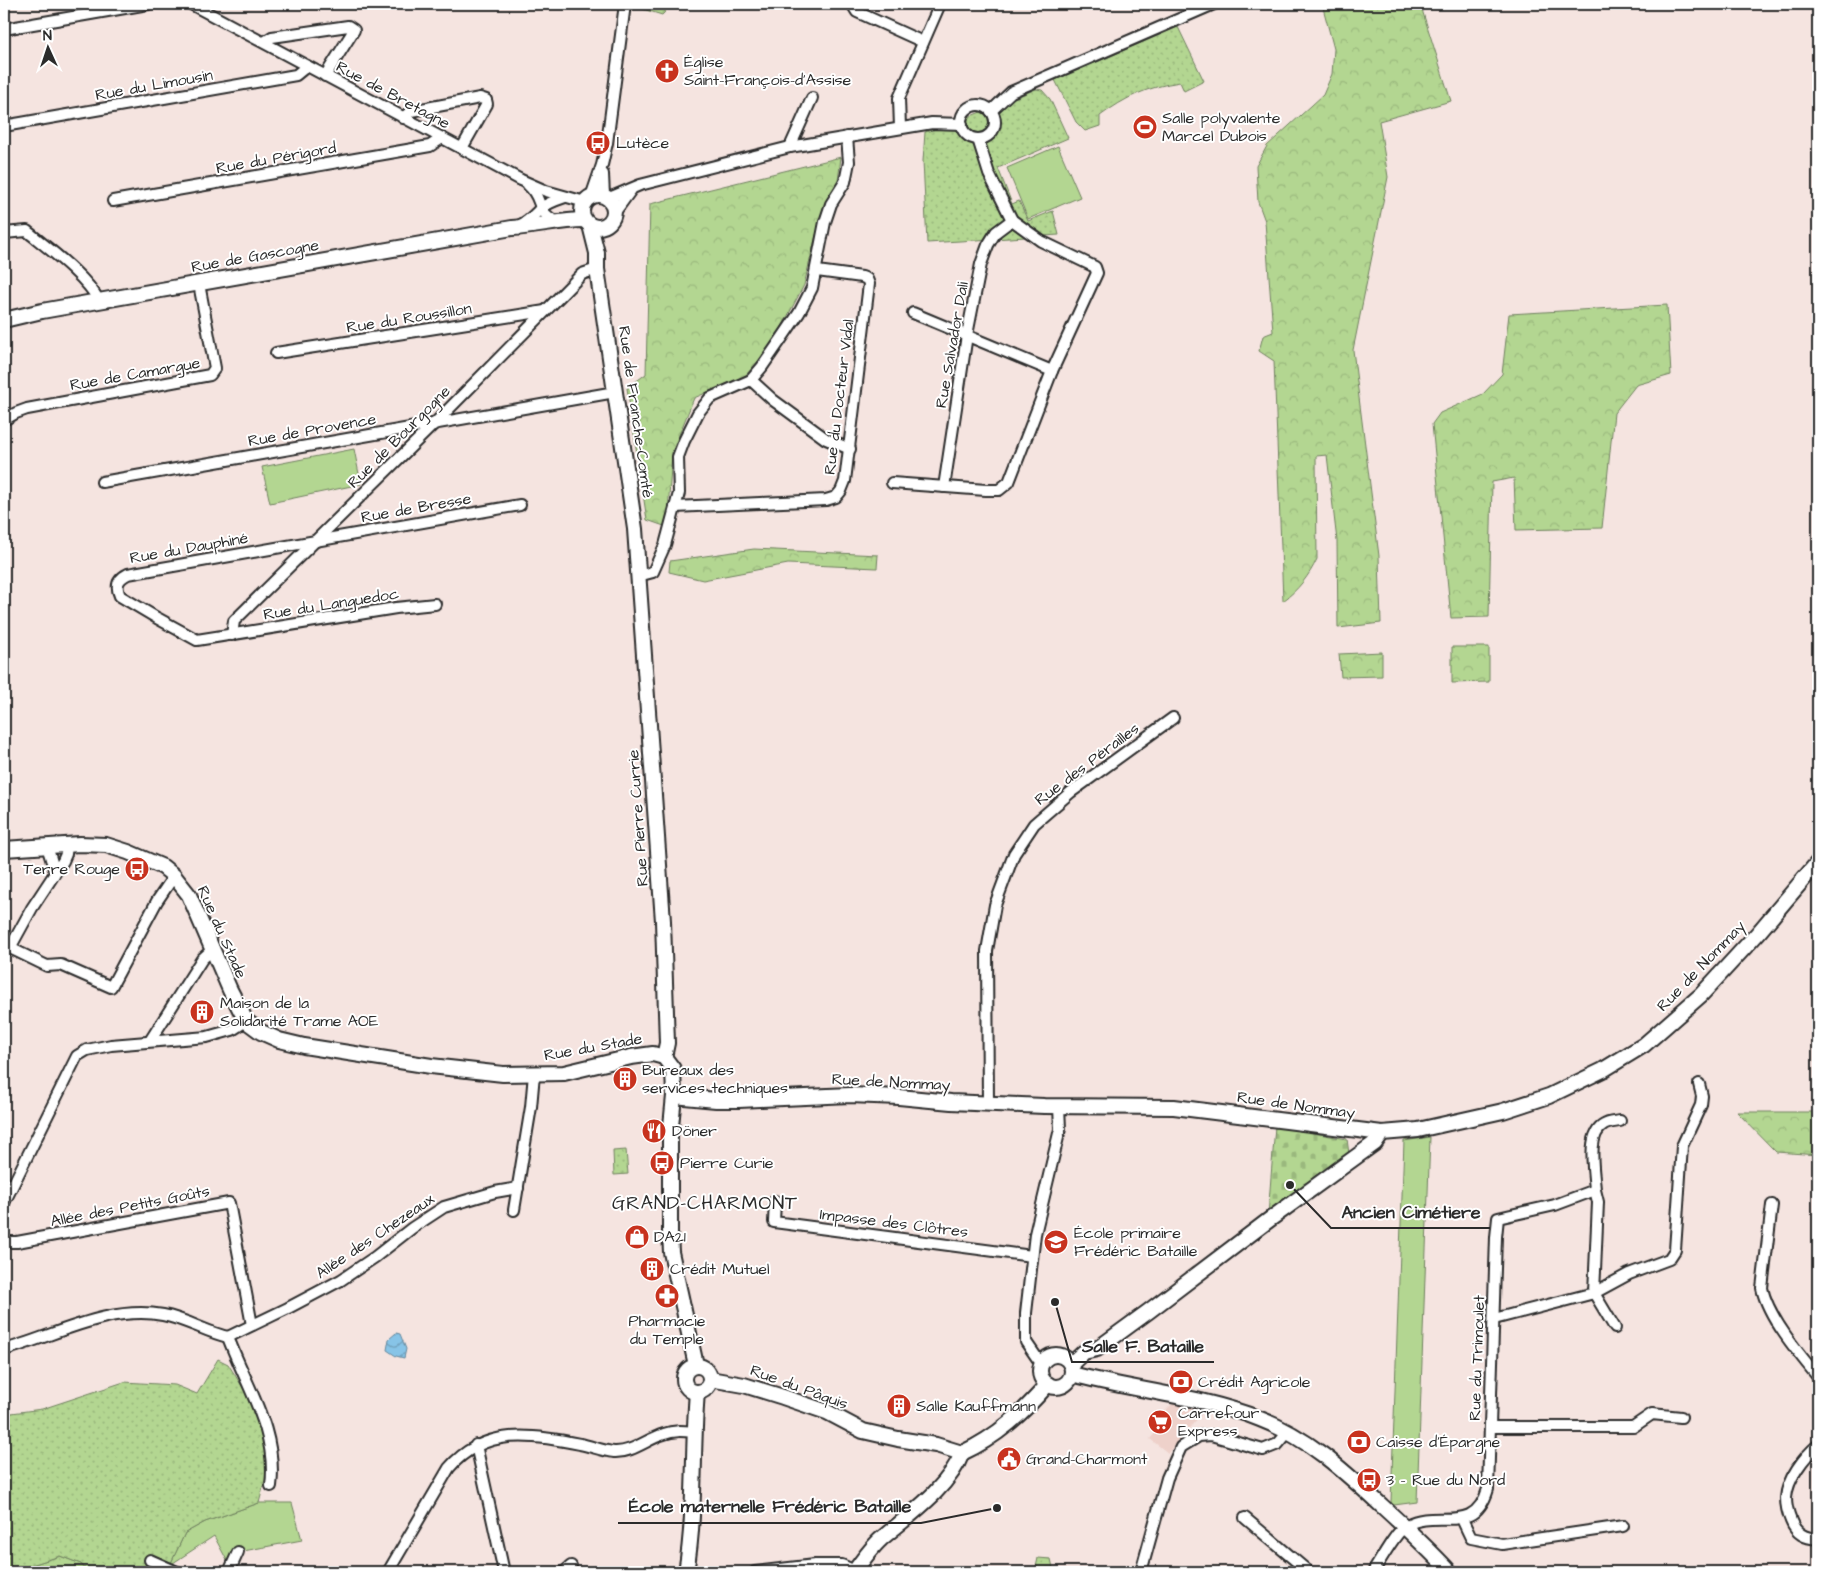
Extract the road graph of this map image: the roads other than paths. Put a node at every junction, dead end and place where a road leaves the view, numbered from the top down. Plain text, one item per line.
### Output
1 (148, 4) edge
2 (191, 4) edge
3 (625, 4) edge
4 (852, 4) edge
5 (940, 4) edge
6 (1214, 4) edge
7 (4, 30) edge
8 (264, 42) junction
9 (922, 42) junction
10 (307, 66) junction
11 (325, 76) junction
12 (812, 98) dead end
13 (991, 112) junction
14 (403, 118) junction
15 (962, 124) junction
16 (4, 126) edge
17 (900, 128) junction
18 (847, 137) junction
19 (442, 138) junction
20 (978, 139) junction
21 (790, 147) junction
22 (462, 148) junction
23 (521, 180) junction
24 (634, 188) junction
25 (565, 197) junction
26 (597, 198) junction
27 (113, 201) dead end
28 (540, 209) junction
29 (615, 212) junction
30 (1012, 220) junction
31 (557, 222) junction
32 (593, 224) junction
33 (512, 228) junction
34 (4, 233) edge
35 (597, 269) junction
36 (817, 271) junction
37 (199, 284) junction
38 (99, 301) junction
39 (545, 311) junction
40 (913, 313) dead end
41 (4, 320) edge
42 (967, 335) junction
43 (276, 353) dead end
44 (1052, 371) junction
45 (750, 380) junction
46 (615, 392) junction
47 (4, 420) edge
48 (436, 423) junction
49 (850, 449) junction
50 (102, 482) dead end
51 (892, 483) dead end
52 (944, 487) junction
53 (520, 505) dead end
54 (675, 507) junction
55 (317, 540) junction
56 (638, 576) junction
57 (435, 604) dead end
58 (232, 635) junction
59 (1173, 718) dead end
60 (67, 845) junction
61 (47, 846) junction
62 (4, 849) edge
63 (1818, 862) edge
64 (55, 872) junction
65 (174, 876) junction
66 (213, 949) junction
67 (246, 1021) junction
68 (150, 1041) junction
69 (664, 1057) junction
70 (534, 1074) junction
71 (1699, 1084) dead end
72 (674, 1096) junction
73 (988, 1103) junction
74 (1059, 1106) junction
75 (1620, 1121) dead end
76 (1382, 1133) junction
77 (518, 1188) junction
78 (1595, 1190) junction
79 (775, 1200) dead end
80 (4, 1203) edge
81 (1772, 1205) dead end
82 (514, 1210) dead end
83 (4, 1242) edge
84 (1032, 1256) junction
85 (1594, 1293) junction
86 (1494, 1319) junction
87 (252, 1325) junction
88 (1615, 1328) dead end
89 (228, 1337) junction
90 (4, 1350) edge
91 (1043, 1362) junction
92 (696, 1365) junction
93 (1071, 1369) junction
94 (1818, 1377) edge
95 (710, 1379) junction
96 (1048, 1384) junction
97 (696, 1392) junction
98 (1681, 1417) dead end
99 (1490, 1427) junction
100 (694, 1432) junction
101 (1288, 1432) junction
102 (476, 1445) junction
103 (1818, 1445) edge
104 (962, 1453) junction
105 (272, 1486) dead end
106 (1245, 1518) dead end
107 (1462, 1519) junction
108 (1404, 1526) junction
109 (1623, 1526) dead end
110 (1818, 1539) edge
111 (238, 1552) dead end
112 (150, 1560) dead end
113 (854, 1571) edge
114 (177, 1572) edge
115 (229, 1572) edge
116 (388, 1572) edge
117 (504, 1572) edge
118 (686, 1572) edge
119 (754, 1572) edge
120 (1140, 1572) edge
121 (1309, 1572) edge
122 (1373, 1572) edge
123 (1450, 1572) edge

1 - 7 street
2 - 8 street, Rue de Bretagne
3 - 26 street
4 - 9 street
5 - 9 street
6 - 13 street
8 - 10 street, Rue de Bretagne
8 - 11 street
9 - 17 street
10 - 11 street, Rue de Bretagne
10 - 16 street, Rue du Limousin
11 - 14 street, Rue de Bretagne
12 - 21 street
13 - 15 street
13 - 20 street
14 - 19 street, Rue de Bretagne
14 - 22 street
15 - 17 street
15 - 20 street
17 - 18 street
18 - 21 street
18 - 36 street
19 - 22 street, Rue de Bretagne
19 - 27 street, Rue du Périgord
20 - 30 street
21 - 24 street
22 - 23 street, Rue de Bretagne
23 - 25 street, Rue de Bretagne
23 - 28 street
24 - 26 street
24 - 29 street
25 - 26 street, Rue de Bretagne
25 - 28 street, Rue de Gascogne
26 - 29 street
26 - 32 street
28 - 31 street
28 - 33 street, Rue de Gascogne
29 - 32 street
30 - 42 street, Rue Salvador Dali
30 - 44 street
31 - 32 street, Rue de Gascogne
31 - 33 street, Rue de Gascogne
32 - 35 street, Rue de Franche-Comté
33 - 37 street, Rue de Gascogne
34 - 38 street
35 - 39 street, Rue de Bourgogne
35 - 46 street, Rue de Franche-Comté
36 - 45 street
36 - 49 street, Rue du Docteur Vidal
37 - 38 street, Rue de Gascogne
37 - 47 street, Rue de Camargue
38 - 41 street, Rue de Gascogne
39 - 43 street, Rue du Roussillon
39 - 48 street, Rue de Bourgogne
40 - 42 street
42 - 44 street
42 - 52 street, Rue Salvador Dali
44 - 52 street
45 - 49 street
45 - 54 street
46 - 48 street, Rue de Provence
46 - 56 street, Rue de Franche-Comté
48 - 50 street, Rue de Provence
48 - 55 street, Rue de Bourgogne
49 - 54 street, Rue du Docteur Vidal
51 - 52 street
53 - 55 street, Rue de Bresse
54 - 56 street
55 - 58 street, Rue de Bourgogne
55 - 58 street, Rue du Dauphiné
56 - 69 street, Rue Pierre Currie
57 - 58 street, Rue du Languedoc
59 - 73 street, Rue des Pérailles
60 - 61 street, Rue du Stade
60 - 64 street
60 - 65 street, Rue du Stade
61 - 62 street, Rue du Stade
61 - 64 street
63 - 76 street, Rue de Nommay
64 - 65 street
65 - 66 street, Rue du Stade
66 - 67 street, Rue du Stade
66 - 68 street
67 - 68 street
67 - 70 street, Rue du Stade
68 - 80 street
69 - 70 street, Rue du Stade
69 - 72 street
70 - 77 street
71 - 85 street
72 - 73 street, Rue de Nommay
72 - 92 street
73 - 74 street, Rue de Nommay
74 - 76 street, Rue de Nommay
74 - 84 street
75 - 78 street
76 - 93 street
77 - 82 street
77 - 87 street, Allée des Chezeaux
78 - 85 street
78 - 86 street, Rue du Trimoulet
79 - 84 street, Impasse des Clôtres
81 - 94 street
83 - 87 street, Allée des Petits Goûts
84 - 91 street
85 - 86 street
85 - 88 street
86 - 99 street, Rue du Trimoulet
87 - 89 street, Allée des Chezeaux
89 - 90 street
89 - 105 street
91 - 93 street
91 - 96 street
92 - 95 street
92 - 97 street
93 - 96 street
93 - 101 street
95 - 97 street
95 - 104 street, Rue du Pâquis
96 - 104 street
97 - 100 street
98 - 99 street
99 - 107 street, Rue du Trimoulet
100 - 102 street
100 - 118 street
101 - 108 street
101 - 120 street
102 - 116 street
102 - 117 street
103 - 110 street
104 - 113 street
106 - 121 street
107 - 108 street
107 - 109 street
108 - 122 street
108 - 123 street
111 - 115 street
112 - 114 street
113 - 119 street

